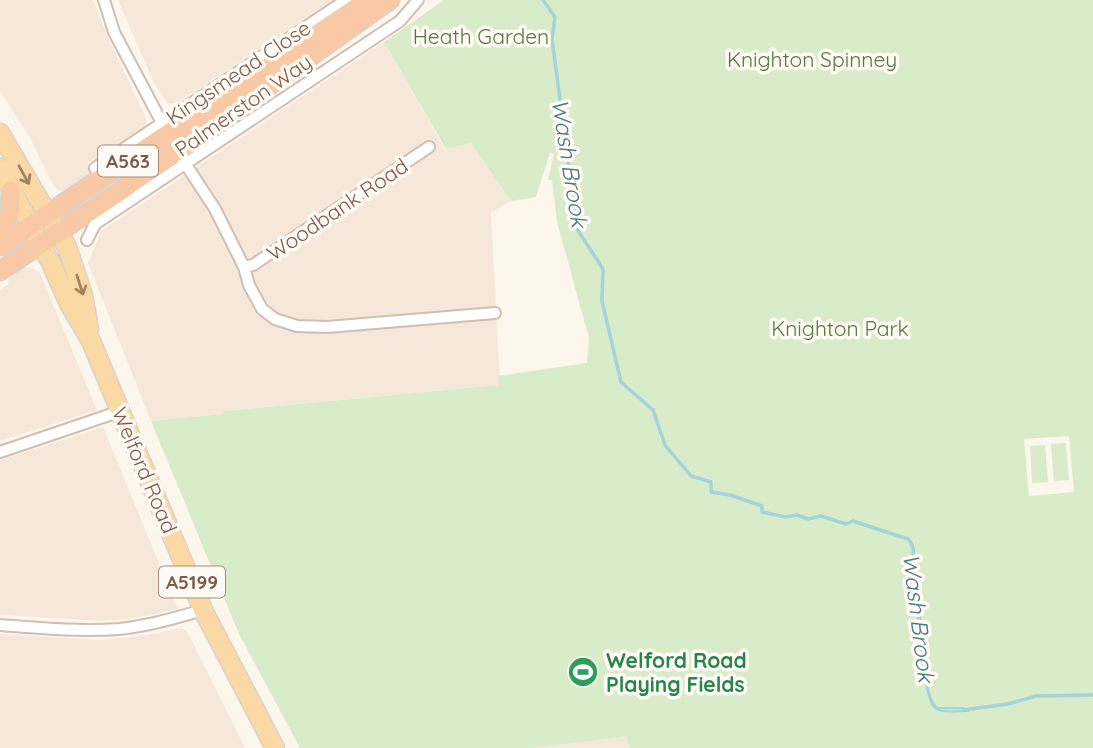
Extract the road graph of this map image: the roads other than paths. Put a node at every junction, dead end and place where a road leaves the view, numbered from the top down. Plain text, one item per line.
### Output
1 (104, 0) edge
2 (346, 0) edge
3 (368, 0) edge
4 (390, 0) edge
5 (418, 0) edge
6 (162, 123) junction
7 (0, 134) edge
8 (429, 147) dead end
9 (181, 157) junction
10 (125, 164) junction
11 (0, 168) edge
12 (95, 168) dead end
13 (11, 191) junction
14 (48, 215) junction
15 (30, 226) junction
16 (58, 231) junction
17 (0, 233) edge
18 (87, 240) dead end
19 (41, 243) junction
20 (0, 246) edge
21 (244, 267) junction
22 (0, 271) edge
23 (495, 313) dead end
24 (91, 341) junction
25 (121, 411) junction
26 (0, 452) edge
27 (203, 610) junction
28 (0, 625) edge
29 (275, 748) edge

1 - 6 street
2 - 6 street, Kingsmead Close
3 - 10 highway, Palmerston Way / A563
4 - 9 highway, Palmerston Way / A563
5 - 9 street
6 - 12 street, Kingsmead Close
7 -> 14 main road, Welford Road / A5199
8 - 21 street, Woodbank Road
9 - 10 highway
9 - 16 highway, Palmerston Way / A563
9 - 18 street
9 - 21 street
10 - 14 highway, Palmerston Way / A563
11 - 13 main road, Welford Road / A5199
13 - 15 main road, Welford Road / A5199
13 - 17 highway
14 - 15 highway, A563
14 - 16 main road, Welford Road / A5199
15 - 19 main road, Welford Road / A5199
15 - 20 highway, A563
16 - 19 highway, A563
16 -> 24 main road, Welford Road / A5199
19 - 22 highway, A563
19 - 24 main road, Welford Road / A5199
21 - 23 street
24 - 25 main road, Welford Road / A5199
25 - 26 street
25 - 27 main road, Welford Road / A5199
27 - 28 street
27 - 29 main road, Welford Road / A5199

